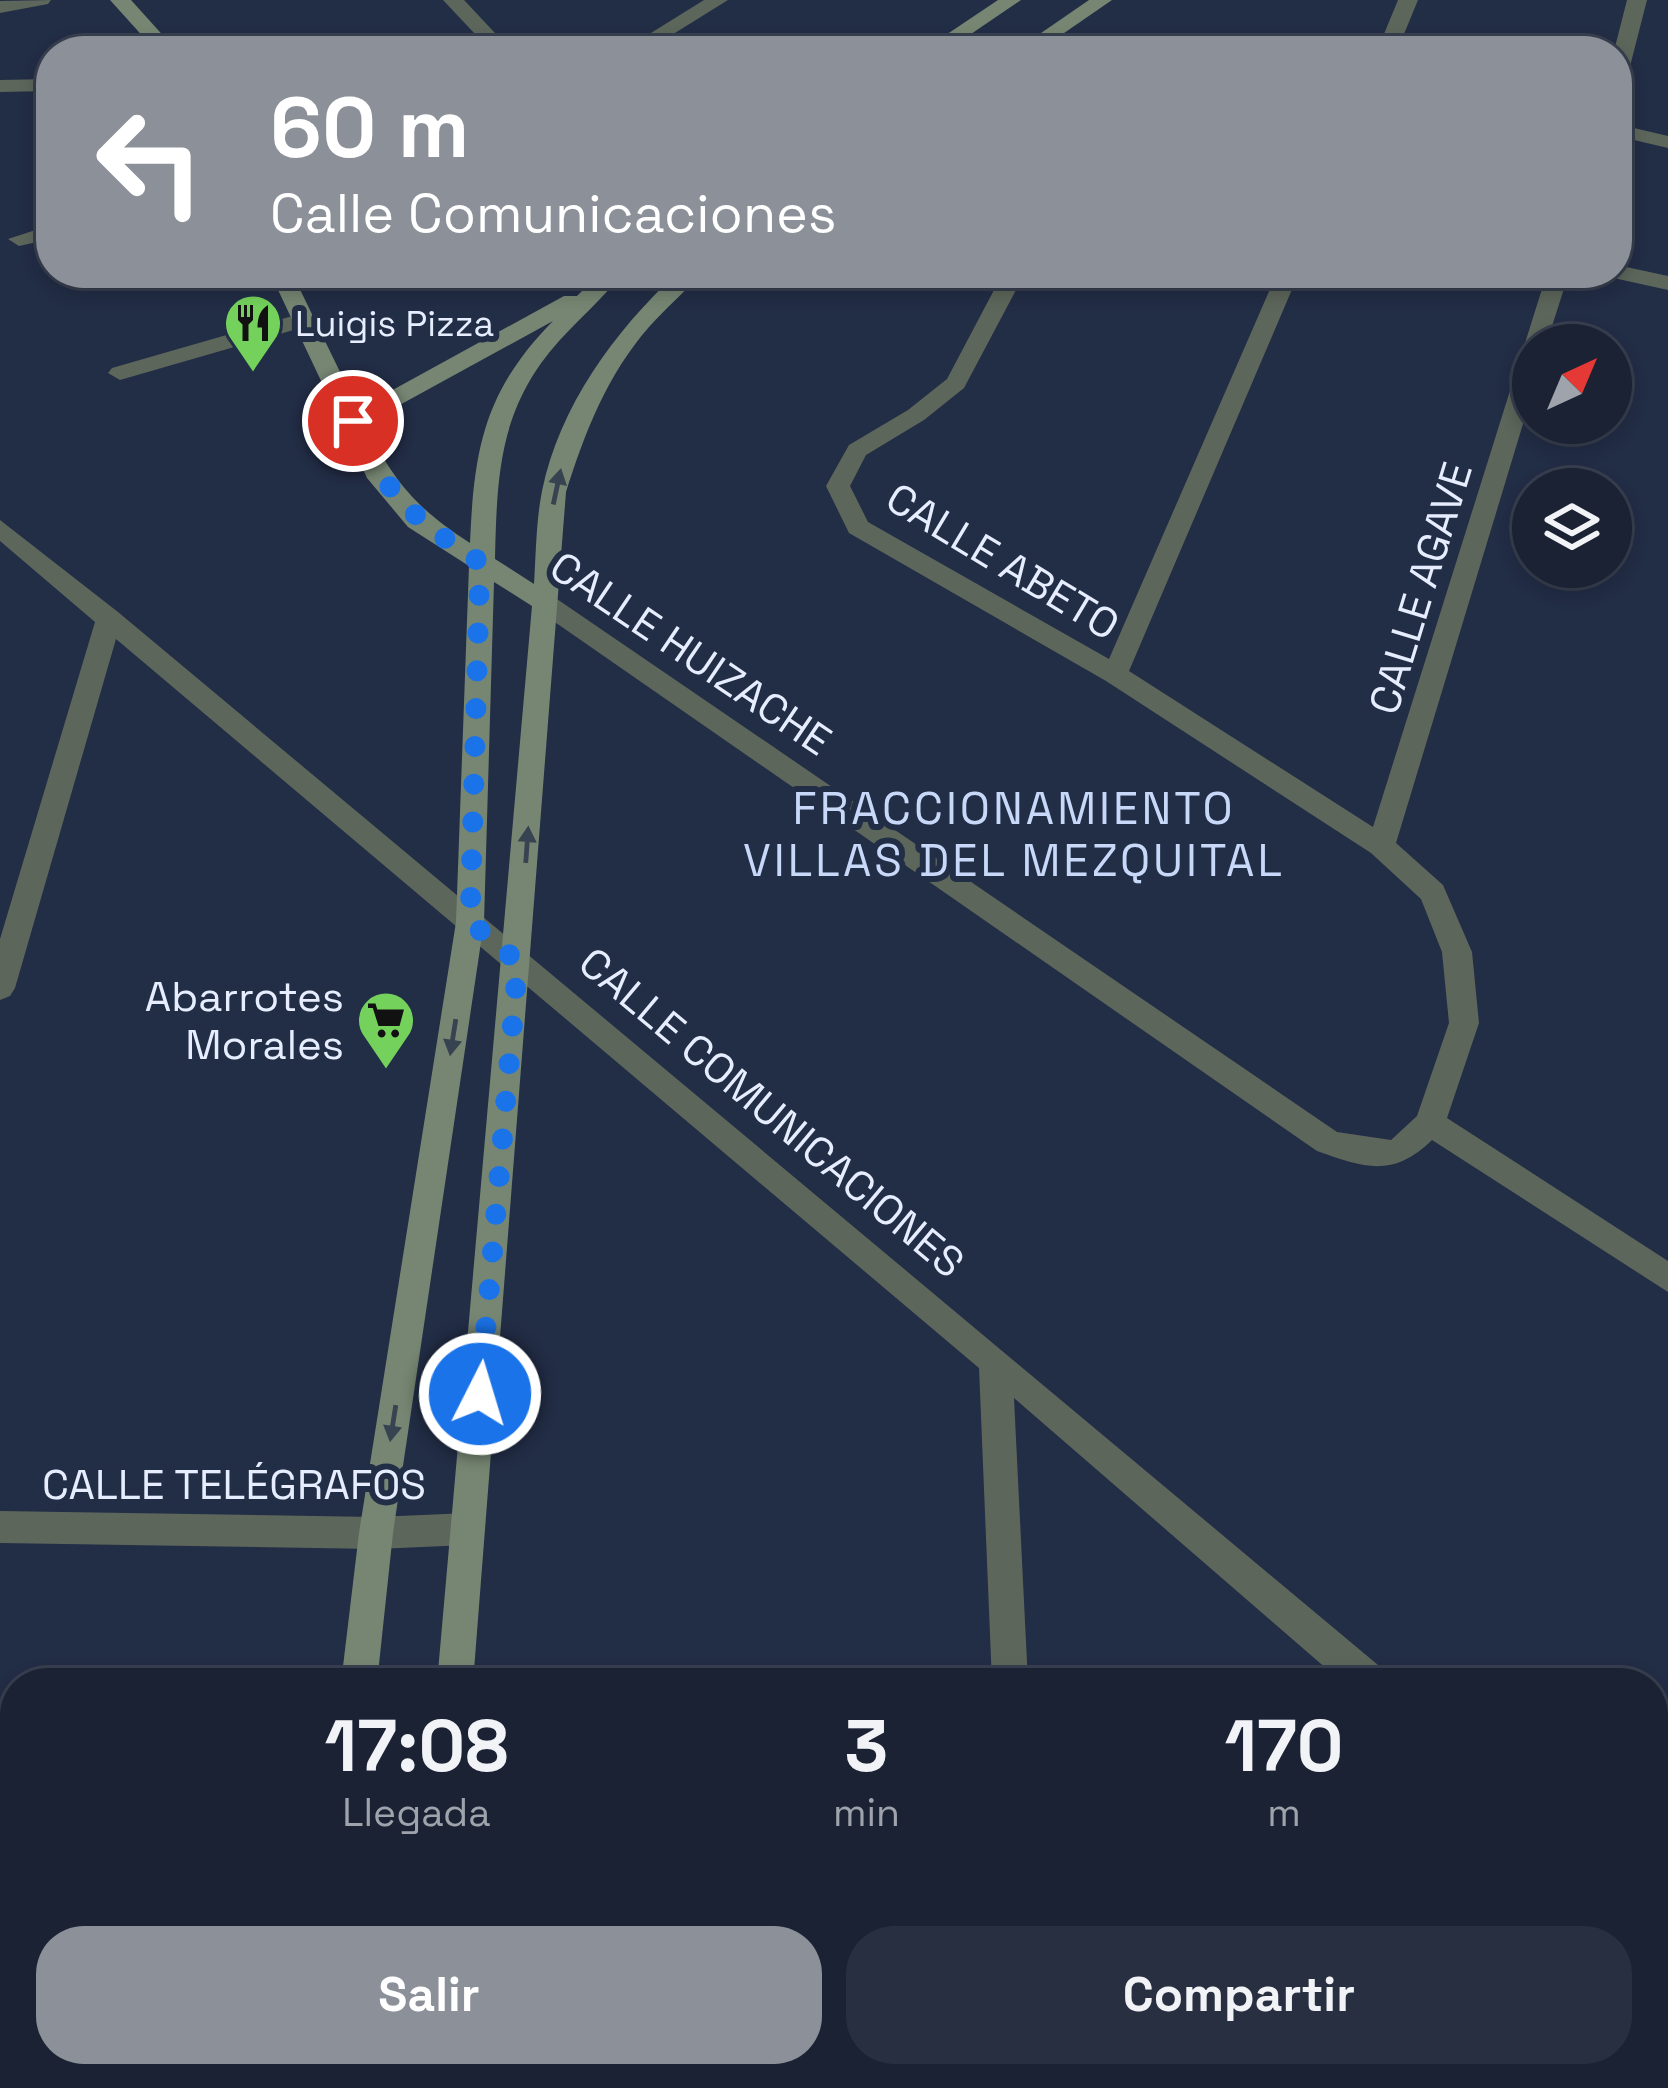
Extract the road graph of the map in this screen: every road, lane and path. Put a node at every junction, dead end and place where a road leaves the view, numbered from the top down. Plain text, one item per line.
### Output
1 (41, 0) edge
2 (120, 0) edge
3 (453, 0) edge
4 (718, 0) edge
5 (1011, 0) edge
6 (1102, 0) edge
7 (1408, 0) edge
8 (1637, 0) edge
9 (0, 7) edge
10 (153, 36) edge
11 (488, 36) edge
12 (657, 36) edge
13 (955, 36) edge
14 (1048, 36) edge
15 (1393, 36) edge
16 (1628, 36) edge
17 (36, 85) edge
18 (0, 86) edge
19 (1632, 134) edge
20 (1668, 142) edge
21 (36, 235) edge
22 (19, 239) dead end
23 (1632, 275) edge
24 (1668, 283) edge
25 (288, 288) edge
26 (590, 288) edge
27 (595, 288) edge
28 (673, 288) edge
29 (1006, 288) edge
30 (1282, 288) edge
31 (1553, 288) edge
32 (303, 320) junction
33 (1542, 324) edge
34 (120, 373) dead end
35 (353, 421) junction
36 (1512, 421) edge
37 (0, 528) edge
38 (0, 554) edge
39 (31, 554) junction
40 (480, 562) junction
41 (545, 603) junction
42 (109, 619) junction
43 (1115, 674) junction
44 (1381, 847) junction
45 (470, 922) junction
46 (518, 962) junction
47 (0, 988) edge
48 (1430, 1123) junction
49 (1668, 1278) edge
50 (995, 1361) junction
51 (0, 1527) edge
52 (468, 1529) junction
53 (376, 1533) junction
54 (361, 1668) edge
55 (456, 1668) edge
56 (1009, 1668) edge
57 (1353, 1668) edge

1 - 9 street
2 - 10 street
3 - 11 street
4 - 12 street
5 - 13 street
6 - 14 street
7 - 15 street
8 - 16 street
17 - 18 street
19 - 20 street
21 - 22 street
23 - 24 street
25 - 32 street, CALLE HUIZACHE
26 - 35 street
27 - 40 street
41 -> 28 street
29 - 43 street, CALLE ABETO
30 - 43 street
31 - 33 street, CALLE AGAVE
32 - 34 street
32 - 35 street, CALLE HUIZACHE
35 - 40 street, CALLE HUIZACHE
36 - 44 street, CALLE AGAVE
37 - 39 street, CALLE COMUNICACIONES
38 - 39 street
39 - 42 street, CALLE COMUNICACIONES
40 - 41 street, CALLE HUIZACHE
40 - 45 street
46 -> 41 street
41 - 48 street, CALLE HUIZACHE
42 - 45 street, CALLE COMUNICACIONES
42 - 47 street
43 - 44 street, CALLE ABETO
44 - 48 street, CALLE ABETO
45 - 46 street, CALLE COMUNICACIONES
45 -> 53 street
46 - 50 street, CALLE COMUNICACIONES
46 - 52 street
48 - 49 street
50 - 56 street
50 - 57 street, CALLE COMUNICACIONES
51 - 53 street, CALLE TELÉGRAFOS
52 - 53 street, CALLE TELÉGRAFOS
52 - 55 street
53 - 54 street

